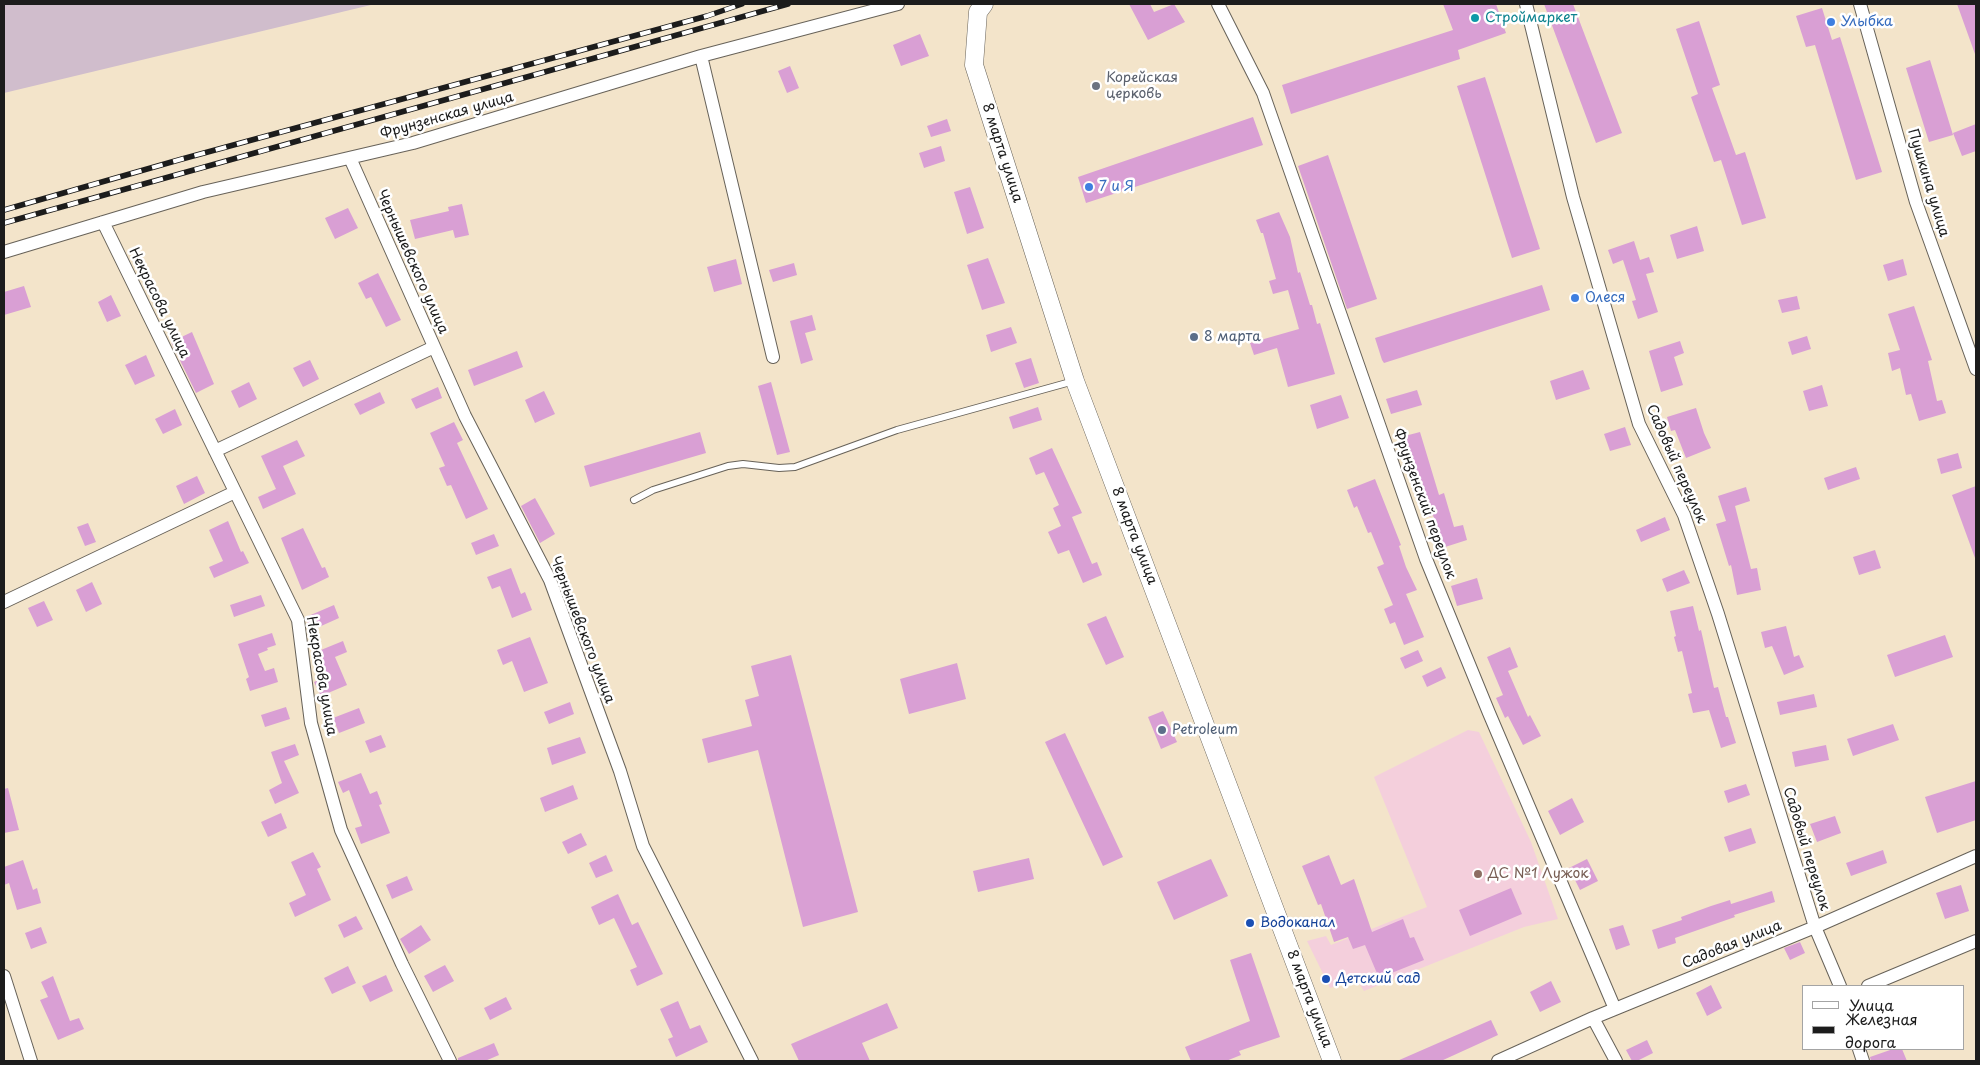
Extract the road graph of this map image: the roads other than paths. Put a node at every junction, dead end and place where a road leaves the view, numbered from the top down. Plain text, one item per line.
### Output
1 (898, 4) edge
2 (984, 4) edge
3 (1218, 4) edge
4 (1526, 4) edge
5 (1860, 4) edge
6 (701, 56) junction
7 (350, 158) junction
8 (103, 222) junction
9 (4, 252) edge
10 (434, 347) junction
11 (773, 357) dead end
12 (1976, 369) edge
13 (1076, 381) junction
14 (215, 451) junction
15 (235, 492) junction
16 (634, 500) dead end
17 (4, 602) edge
18 (1976, 856) edge
19 (1815, 927) junction
20 (1976, 941) edge
21 (4, 976) edge
22 (1840, 985) edge
23 (1870, 985) edge
24 (1615, 1009) junction
25 (1593, 1018) junction
26 (31, 1061) edge
27 (450, 1061) edge
28 (752, 1061) edge
29 (1332, 1061) edge
30 (1498, 1061) edge
31 (1616, 1061) edge

1 - 6 street, Фрунзенская улица
2 - 13 street, 8 марта улица
3 - 24 street, Фрунзенский переулок
4 - 19 street, Садовый переулок
5 - 12 street, Пушкина улица
6 - 7 street, Фрунзенская улица
6 - 11 street
7 - 8 street, Фрунзенская улица
7 - 10 street, Чернышевского улица
8 - 9 street, Фрунзенская улица
8 - 14 street, Некрасова улица
10 - 14 street
10 - 28 street, Чернышевского улица
13 - 16 lane
13 - 29 street, 8 марта улица
14 - 15 street, Некрасова улица
15 - 17 street
15 - 27 street, Некрасова улица
18 - 19 street, Садовая улица
19 - 22 street, Садовый переулок
19 - 24 street, Садовая улица
20 - 23 street
21 - 26 street
24 - 25 street, Садовая улица
25 - 30 street, Садовая улица
25 - 31 street

